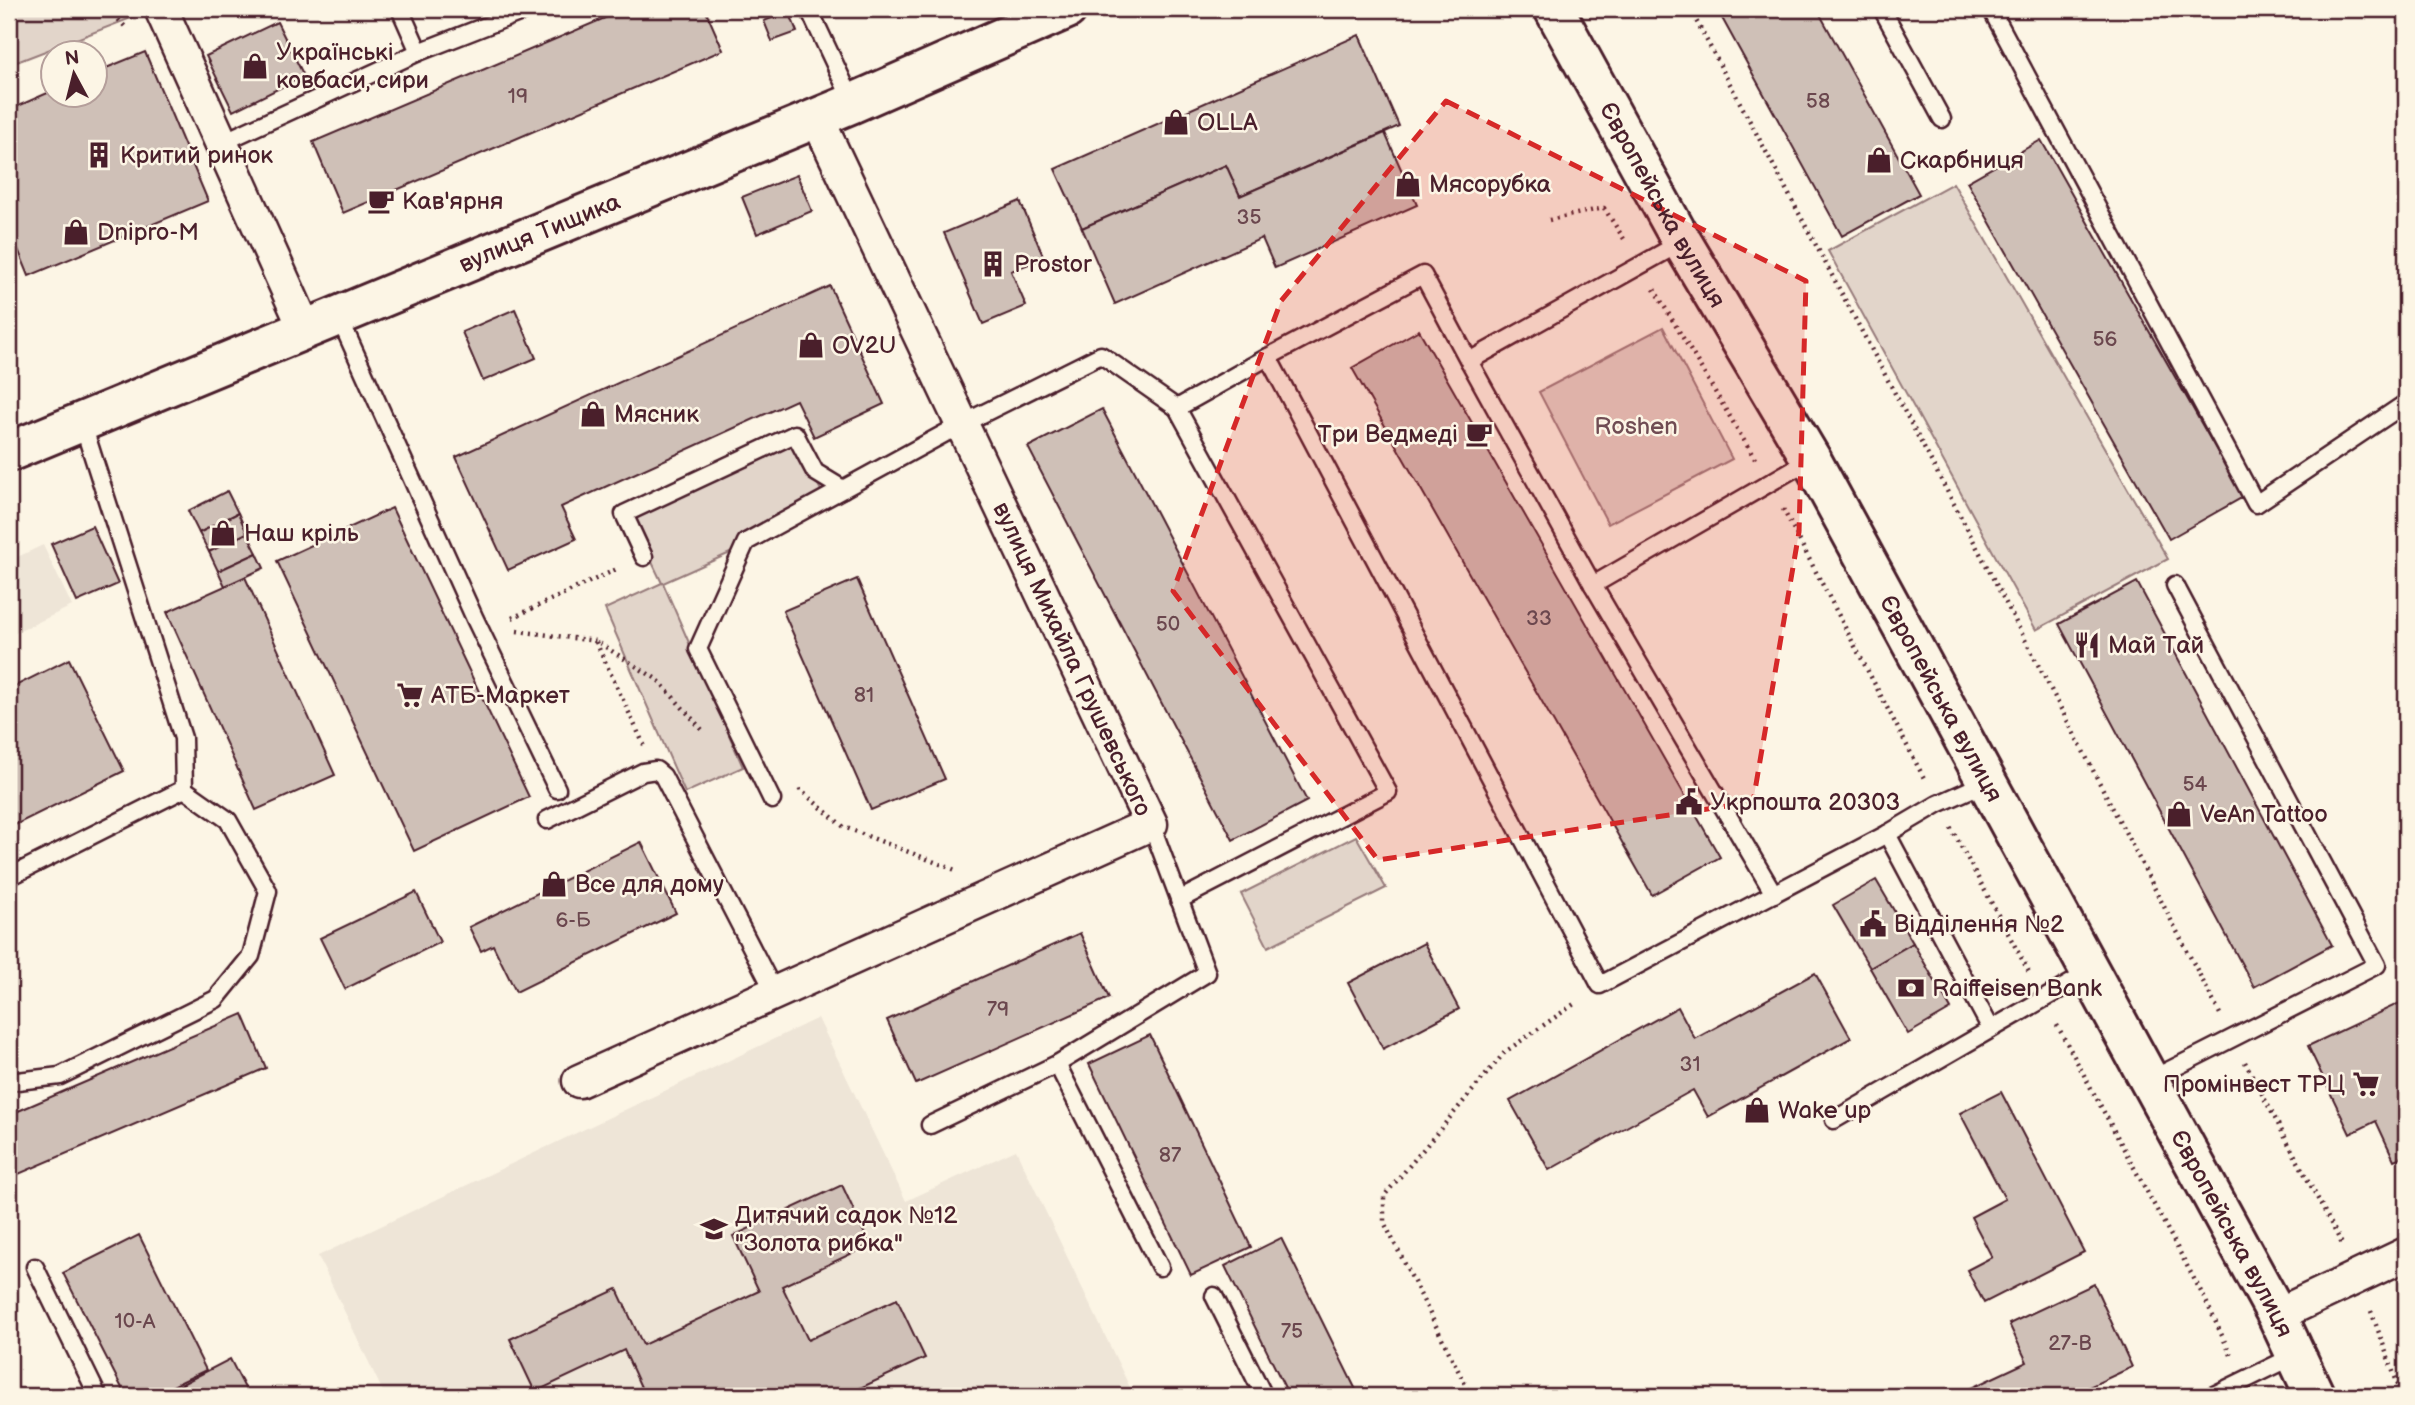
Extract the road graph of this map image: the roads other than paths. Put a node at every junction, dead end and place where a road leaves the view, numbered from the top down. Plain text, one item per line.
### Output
1 (161, 9) edge
2 (400, 9) edge
3 (528, 9) edge
4 (809, 9) edge
5 (1067, 9) edge
6 (1554, 9) edge
7 (1882, 9) edge
8 (1991, 9) edge
9 (419, 52) junction
10 (853, 103) junction
11 (817, 118) junction
12 (1942, 119) dead end
13 (221, 143) junction
14 (1682, 242) junction
15 (322, 324) junction
16 (1268, 358) junction
17 (1469, 361) junction
18 (2406, 403) edge
19 (1177, 408) junction
20 (82, 422) junction
21 (962, 424) junction
22 (9, 452) edge
23 (1811, 459) junction
24 (843, 489) junction
25 (644, 558) road end
26 (2175, 584) dead end
27 (1593, 585) junction
28 (1987, 782) junction
29 (184, 789) junction
30 (557, 789) dead end
31 (772, 800) dead end
32 (547, 820) dead end
33 (1151, 824) junction
34 (1887, 834) junction
35 (9, 877) edge
36 (1774, 894) junction
37 (1179, 900) junction
38 (2091, 972) junction
39 (775, 993) junction
40 (1991, 1029) junction
41 (1057, 1064) junction
42 (2150, 1080) junction
43 (579, 1081) dead end
44 (9, 1082) edge
45 (1834, 1120) dead end
46 (930, 1125) dead end
47 (2406, 1254) edge
48 (35, 1267) dead end
49 (1160, 1268) dead end
50 (1214, 1296) dead end
51 (2277, 1315) junction
52 (2296, 1355) junction
53 (98, 1396) edge
54 (1264, 1396) edge
55 (2212, 1396) edge
56 (2315, 1396) edge

1 - 13 street
2 - 9 lane
3 - 9 lane
4 - 10 lane
5 - 10 main road, вулиця Тищика
6 - 14 main road, Європейська вулиця
7 - 12 lane
8 - 18 lane
9 - 13 lane
10 - 11 main road, вулиця Тищика
11 - 15 main road, вулиця Тищика
11 - 21 street, вулиця Михайла Грушевського
13 - 15 street
14 - 17 lane
14 - 23 main road, Європейська вулиця
15 - 20 main road, вулиця Тищика
15 - 30 lane
16 - 17 lane
16 - 19 lane
16 - 36 lane
17 - 27 lane
19 - 21 lane
19 - 37 lane
20 - 22 main road, вулиця Тищика
20 - 29 lane
21 - 24 lane
21 - 33 street, вулиця Михайла Грушевського
23 - 27 lane
23 - 28 main road, Європейська вулиця
24 - 25 lane
24 - 31 lane
26 - 42 lane
27 - 36 lane
28 - 34 lane
28 - 38 main road, Європейська вулиця
29 - 35 lane
29 - 44 lane
32 - 39 lane
33 - 37 lane
33 - 39 street, вулиця Михайла Грушевського
34 - 36 lane
34 - 40 lane
37 - 41 lane
38 - 40 lane
38 - 42 main road, Європейська вулиця
39 - 43 street, вулиця Михайла Грушевського
40 - 45 lane
41 - 46 lane
41 - 49 lane
42 - 51 main road, Європейська вулиця
47 - 51 street
48 - 53 lane
50 - 54 lane
51 - 52 main road, Європейська вулиця
52 - 55 lane
52 - 56 main road, Європейська вулиця

